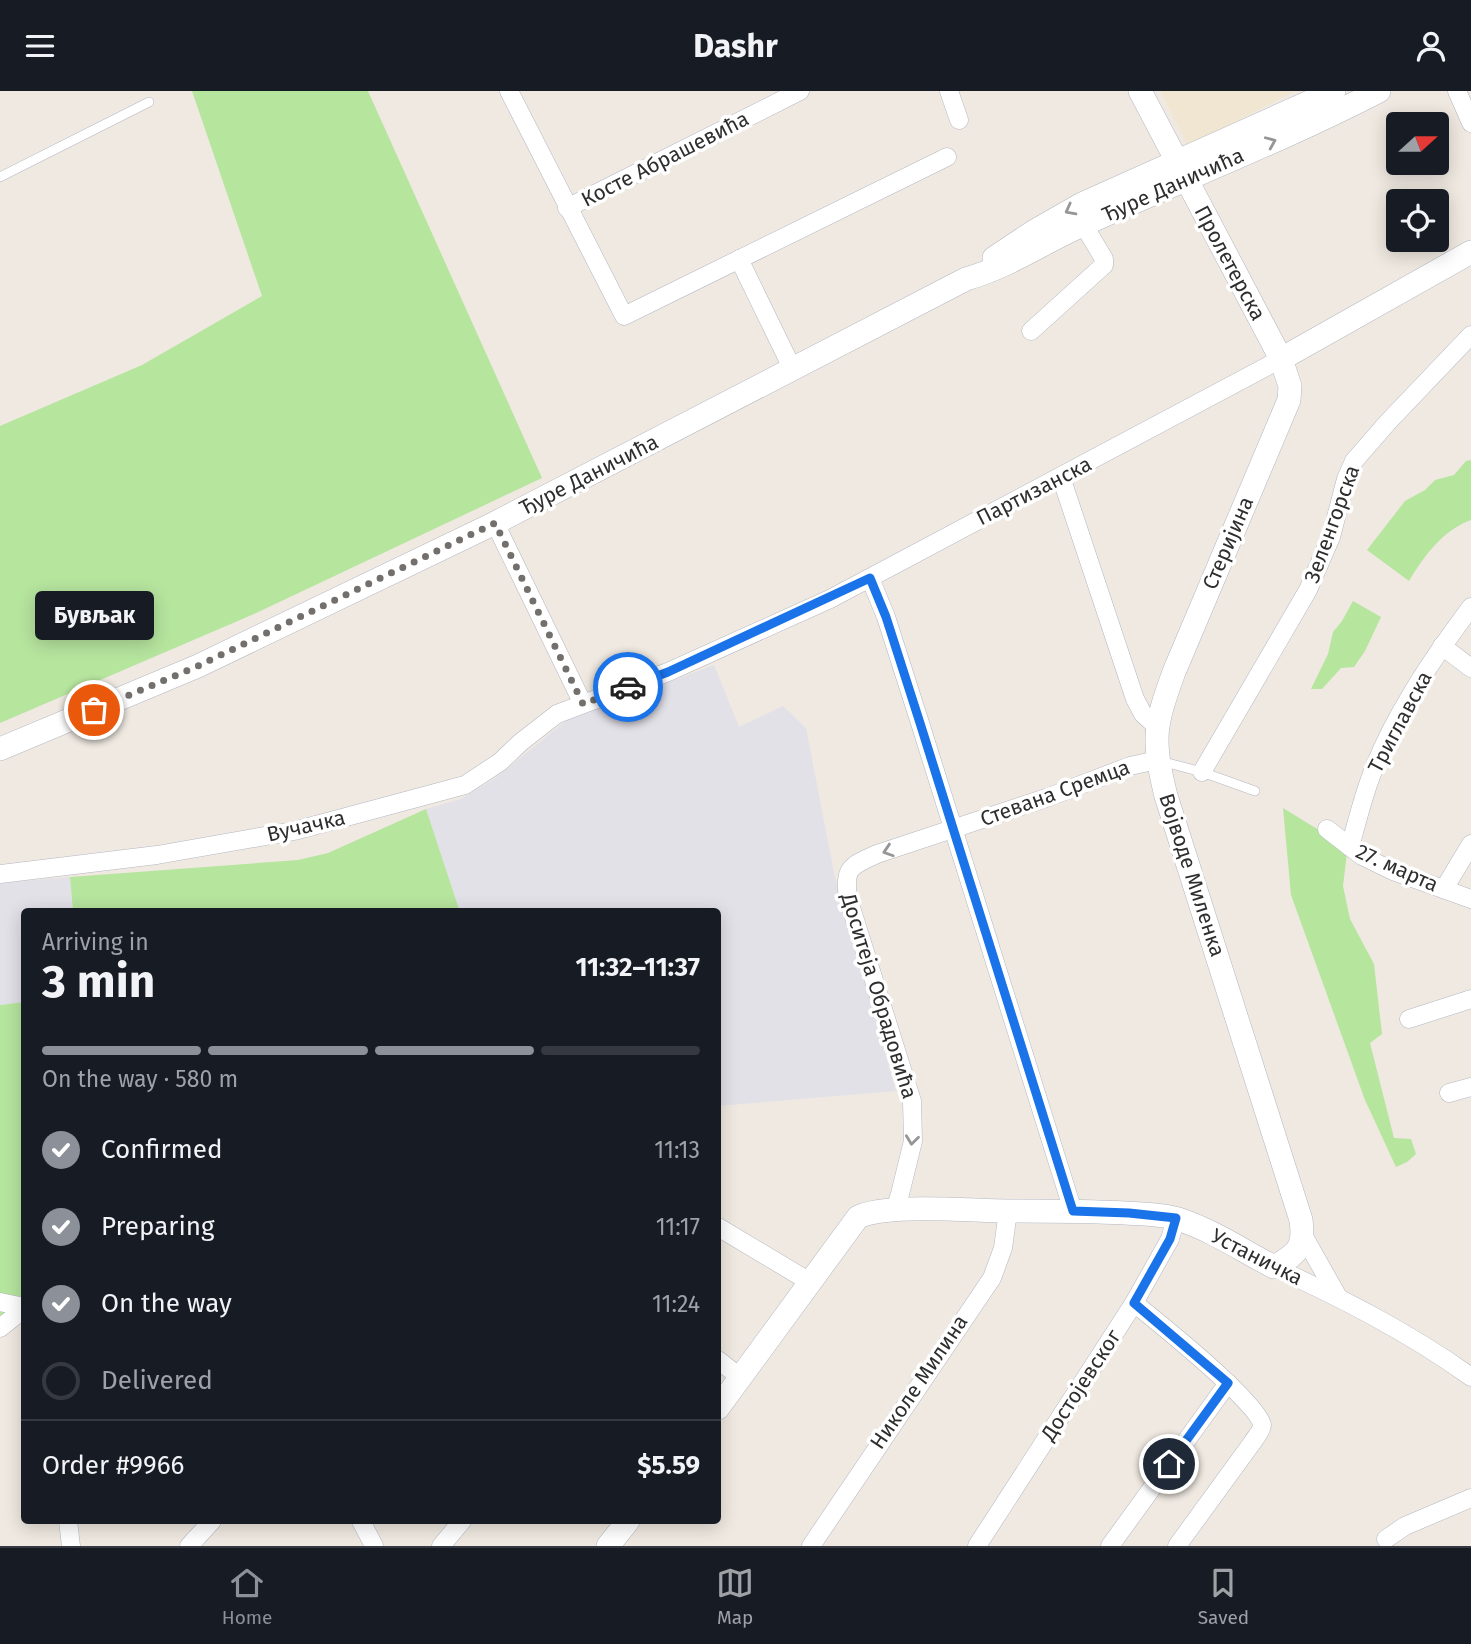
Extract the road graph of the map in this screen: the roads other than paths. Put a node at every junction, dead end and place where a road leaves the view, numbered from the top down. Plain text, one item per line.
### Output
1 (509, 91) edge
2 (800, 91) edge
3 (949, 91) edge
4 (1140, 91) edge
5 (1334, 91) edge
6 (1380, 91) edge
7 (1457, 91) edge
8 (149, 102) dead end
9 (959, 120) dead end
10 (1471, 123) edge
11 (947, 157) dead end
12 (1182, 171) junction
13 (0, 177) edge
14 (567, 208) junction
15 (1083, 224) junction
16 (1471, 252) edge
17 (739, 259) junction
18 (966, 279) junction
19 (1031, 331) dead end
20 (1471, 335) edge
21 (1281, 359) junction
22 (793, 370) junction
23 (1061, 477) junction
24 (495, 523) junction
25 (870, 578) junction
26 (1471, 607) edge
27 (1442, 646) junction
28 (1471, 668) edge
29 (583, 704) junction
30 (1156, 726) junction
31 (0, 749) edge
32 (1157, 760) junction
33 (1202, 772) junction
34 (1255, 791) dead end
35 (953, 829) junction
36 (1327, 829) dead end
37 (1471, 844) edge
38 (1350, 847) junction
39 (0, 874) edge
40 (1444, 889) junction
41 (1471, 899) edge
42 (1471, 999) edge
43 (1409, 1019) dead end
44 (1471, 1087) edge
45 (1449, 1093) dead end
46 (894, 1211) junction
47 (1008, 1211) junction
48 (1073, 1211) junction
49 (1176, 1218) junction
50 (721, 1229) edge
51 (1303, 1235) junction
52 (1274, 1267) junction
53 (810, 1282) junction
54 (1338, 1297) junction
55 (0, 1302) edge
56 (1134, 1303) junction
57 (21, 1307) edge
58 (21, 1310) edge
59 (0, 1328) edge
60 (721, 1362) edge
61 (1471, 1377) edge
62 (741, 1378) junction
63 (1228, 1383) junction
64 (721, 1404) edge
65 (1471, 1498) edge
66 (68, 1524) edge
67 (209, 1524) edge
68 (363, 1524) edge
69 (459, 1524) edge
70 (626, 1524) edge
71 (1386, 1539) dead end
72 (71, 1546) edge
73 (189, 1546) edge
74 (374, 1546) edge
75 (441, 1546) edge
76 (608, 1546) edge
77 (811, 1546) edge
78 (977, 1546) edge
79 (1110, 1546) edge
80 (1177, 1546) edge

1 - 14 street
2 - 14 street, Косте Абрашевића
3 - 9 street
4 - 12 street, Пролетерска
5 - 12 street, Ђуре Даничића
12 -> 6 street, Ђуре Даничића
7 - 10 street
8 - 13 lane
11 - 17 street
12 - 15 street, Ђуре Даничића
12 -> 18 street, Ђуре Даничића
12 - 21 street, Пролетерска
14 - 17 street
15 - 18 street, Ђуре Даничића
15 - 19 street
16 - 21 street, Партизанска
17 - 22 street
18 - 22 street, Ђуре Даничића
20 - 33 street, Зеленгорска
21 - 23 street, Партизанска
21 - 30 street, Стеријина
22 - 24 street, Ђуре Даничића
23 - 25 street, Партизанска
23 - 30 street
24 - 29 street
24 - 31 street, Ђуре Даничића
25 - 29 street, Партизанска
25 - 35 street
26 - 27 street, Триглавска
27 - 28 street
27 - 38 street, Триглавска
29 - 39 street, Вучачка
30 - 32 street, Војводе Миленка
32 - 33 lane
32 - 35 street, Стевана Сремца
32 - 51 street, Војводе Миленка
33 - 34 lane
35 -> 46 street, Доситеја Обрадовића
35 - 48 street
36 - 38 street, 27. марта
37 - 40 street
38 - 40 street, 27. марта
40 - 41 street, 27. марта
42 - 43 street
44 - 45 street
46 - 47 street, Устаничка
46 - 53 street
47 - 48 street, Устаничка
47 - 77 street, Николе Милина
48 - 49 street, Устаничка
49 - 52 street, Устаничка
49 - 56 street, Достојевског
50 - 53 street
51 - 52 street
51 - 54 street
52 - 54 street, Устаничка
53 - 62 street
54 - 61 street, Устаничка
55 - 57 street
56 - 63 street
56 - 78 street, Достојевског
58 - 59 street
60 - 62 street
62 - 64 street
63 - 79 street
63 - 80 street
65 - 71 street
66 - 72 street
67 - 73 street
68 - 74 street
69 - 75 street
70 - 76 street

